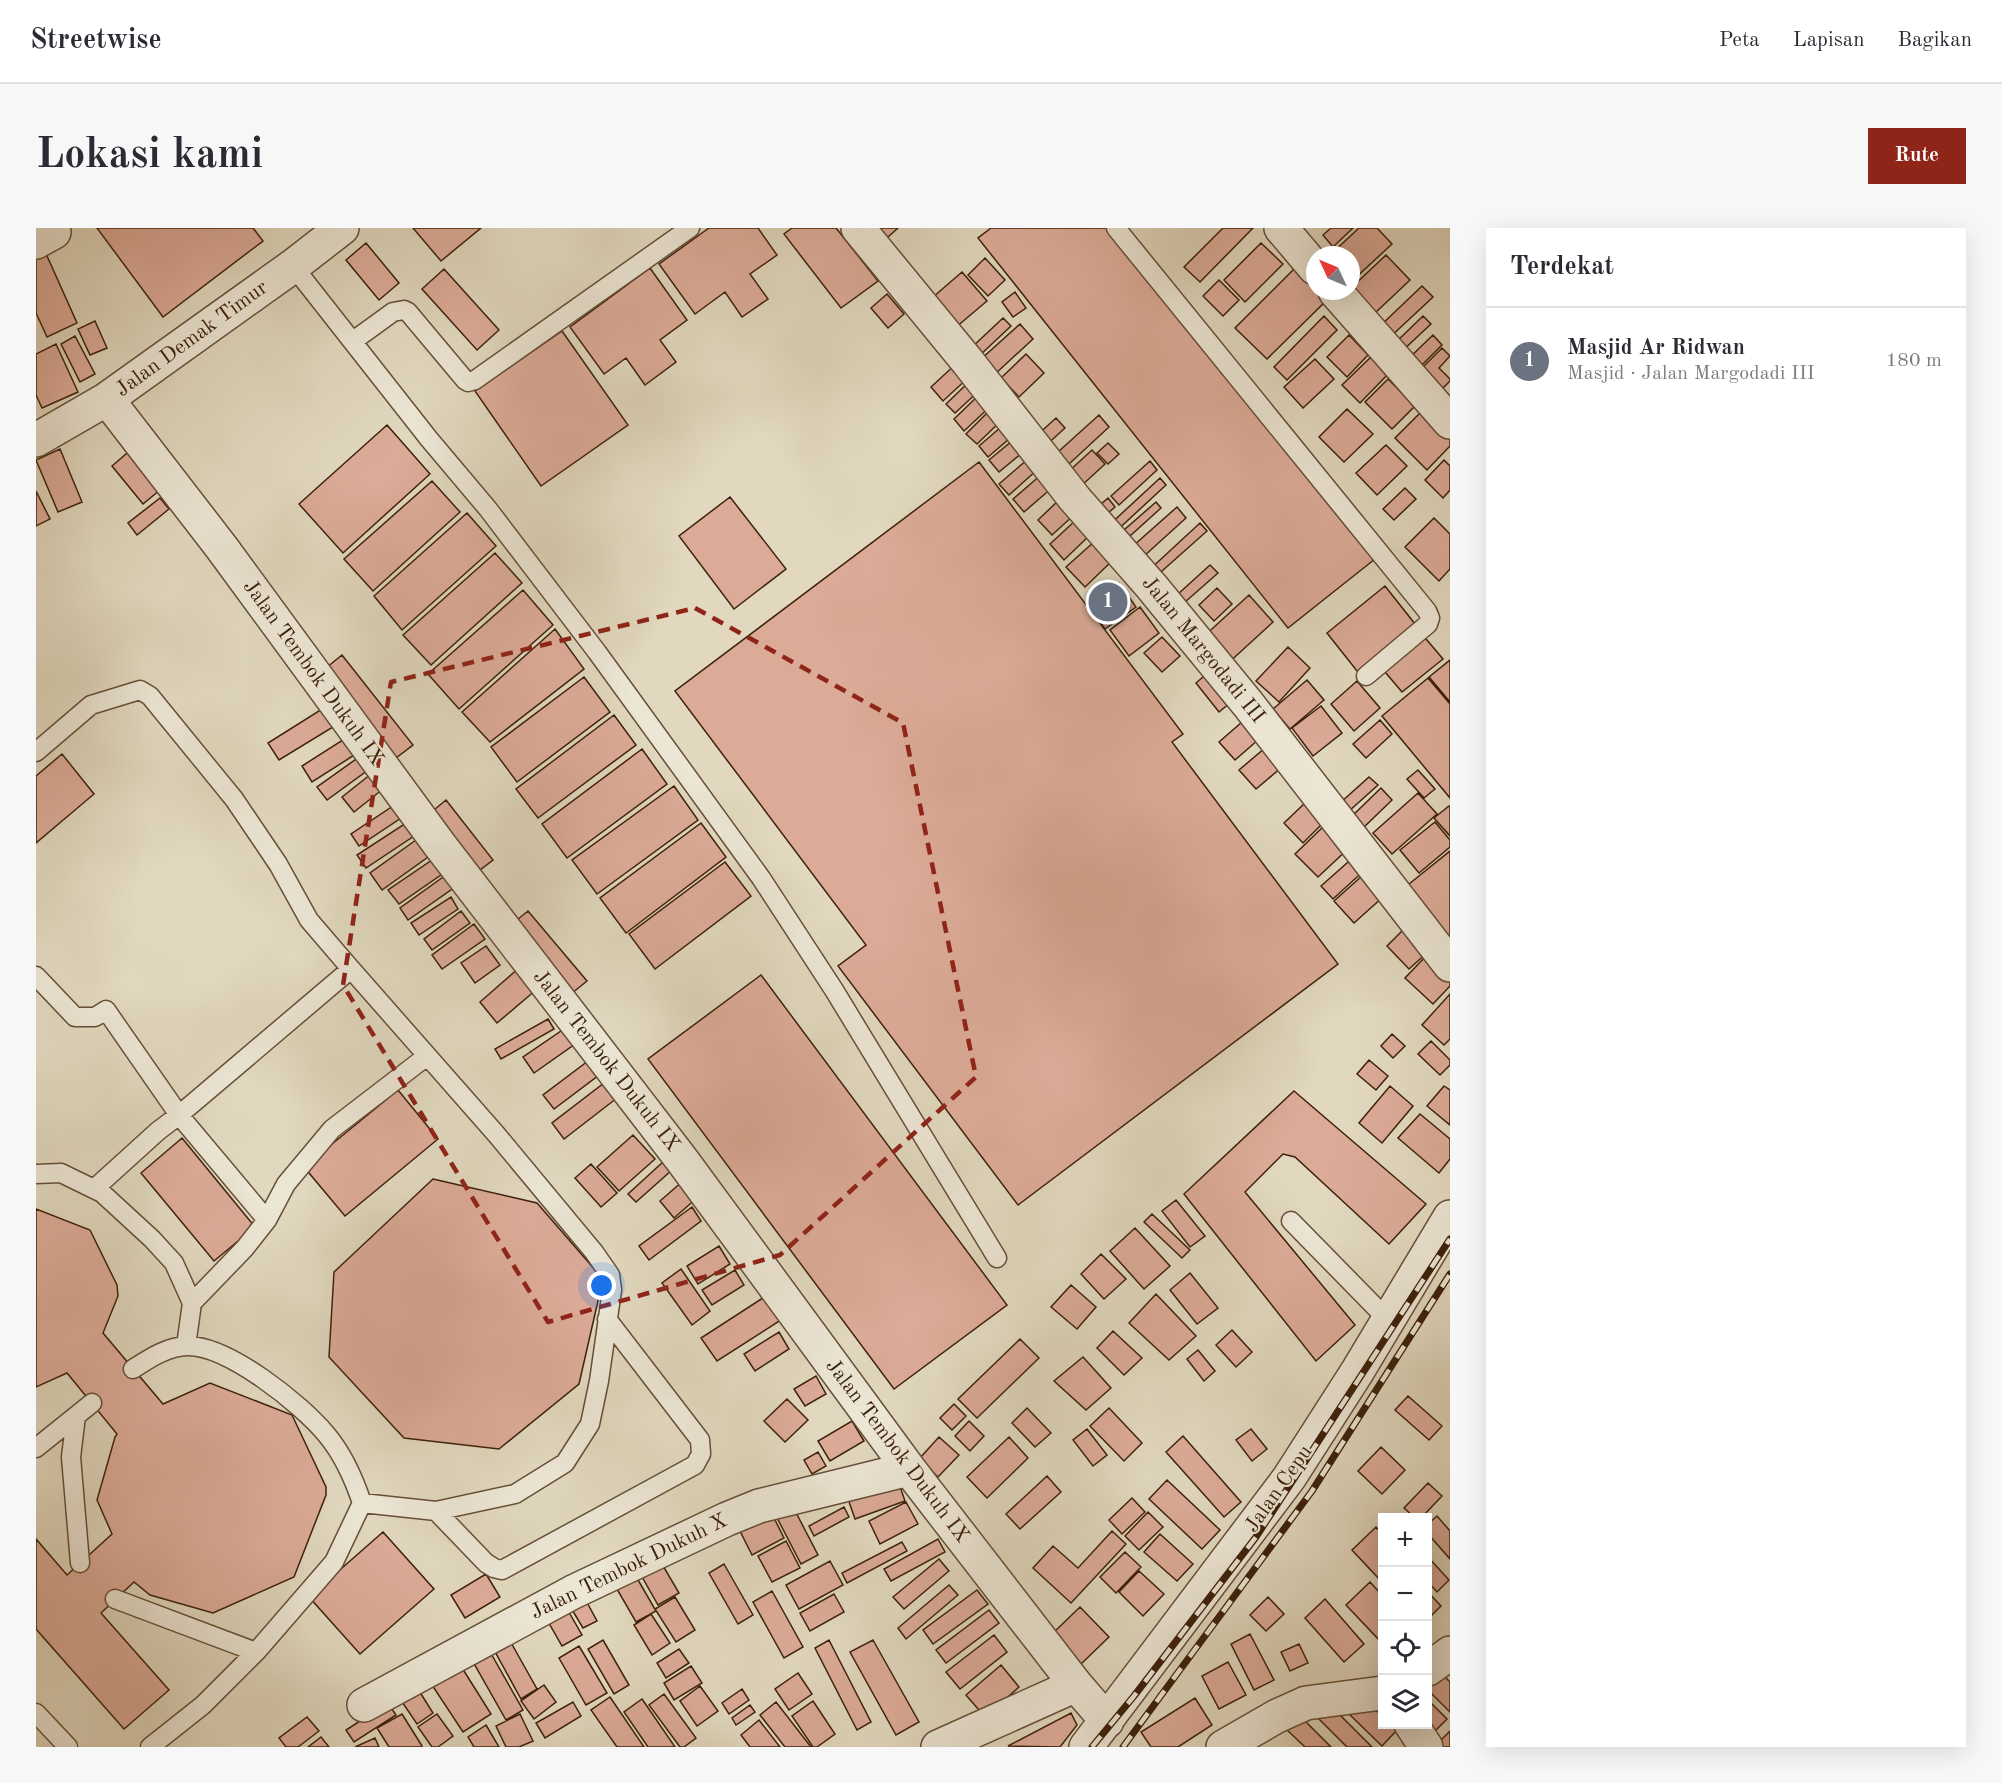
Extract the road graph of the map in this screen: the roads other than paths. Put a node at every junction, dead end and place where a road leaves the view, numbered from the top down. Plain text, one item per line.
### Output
1 (342, 228) edge
2 (690, 228) edge
3 (858, 228) edge
4 (1116, 228) edge
5 (1281, 228) edge
6 (1306, 257) edge
7 (293, 266) junction
8 (1343, 300) edge
9 (353, 341) junction
10 (107, 399) junction
11 (1450, 422) edge
12 (36, 440) edge
13 (1366, 676) dead end
14 (36, 752) edge
15 (1450, 965) edge
16 (351, 969) junction
17 (36, 976) edge
18 (427, 1056) junction
19 (179, 1115) junction
20 (36, 1174) edge
21 (94, 1189) junction
22 (1450, 1217) edge
23 (267, 1220) junction
24 (1291, 1221) dead end
25 (997, 1258) dead end
26 (192, 1303) junction
27 (607, 1318) junction
28 (1388, 1320) junction
29 (186, 1346) junction
30 (134, 1369) dead end
31 (92, 1403) dead end
32 (76, 1416) junction
33 (36, 1448) edge
34 (909, 1469) junction
35 (362, 1503) junction
36 (436, 1511) junction
37 (81, 1563) dead end
38 (116, 1599) dead end
39 (256, 1652) junction
40 (1450, 1653) edge
41 (1432, 1666) edge
42 (1076, 1685) junction
43 (1378, 1694) edge
44 (364, 1705) dead end
45 (36, 1713) edge
46 (1107, 1721) junction
47 (1414, 1729) edge
48 (68, 1747) edge
49 (150, 1747) edge
50 (938, 1747) edge
51 (1086, 1747) edge
52 (1222, 1747) edge
53 (1426, 1747) edge

1 - 7 street, Jalan Demak Timur
2 - 9 lane
3 - 15 street, Jalan Margodadi III
4 - 13 lane
5 - 6 street
7 - 9 lane
7 - 10 street, Jalan Demak Timur
8 - 11 street
9 - 25 lane
10 - 12 street, Jalan Demak Timur
10 - 34 street, Jalan Tembok Dukuh IX
14 - 16 lane
16 - 18 lane
16 - 19 lane
17 - 19 lane
18 - 23 lane
18 - 27 lane
19 - 21 lane
19 - 23 lane
20 - 21 lane
21 - 26 lane
22 - 28 street, Jalan Cepu
23 - 26 lane
24 - 28 lane
26 - 29 lane
27 - 36 lane
27 - 36 lane
28 - 46 street, Jalan Cepu
29 - 30 lane
29 - 35 lane
31 - 32 lane
32 - 33 lane
32 - 37 lane
34 - 42 street, Jalan Tembok Dukuh IX
34 - 44 street, Jalan Tembok Dukuh X
35 - 36 lane
35 - 39 lane
38 - 39 lane
39 - 49 lane
40 - 41 street
42 - 46 street, Jalan Tembok Dukuh IX
42 - 50 street
43 - 52 street
45 - 48 lane
46 - 51 street, Jalan Cepu
47 - 53 street

